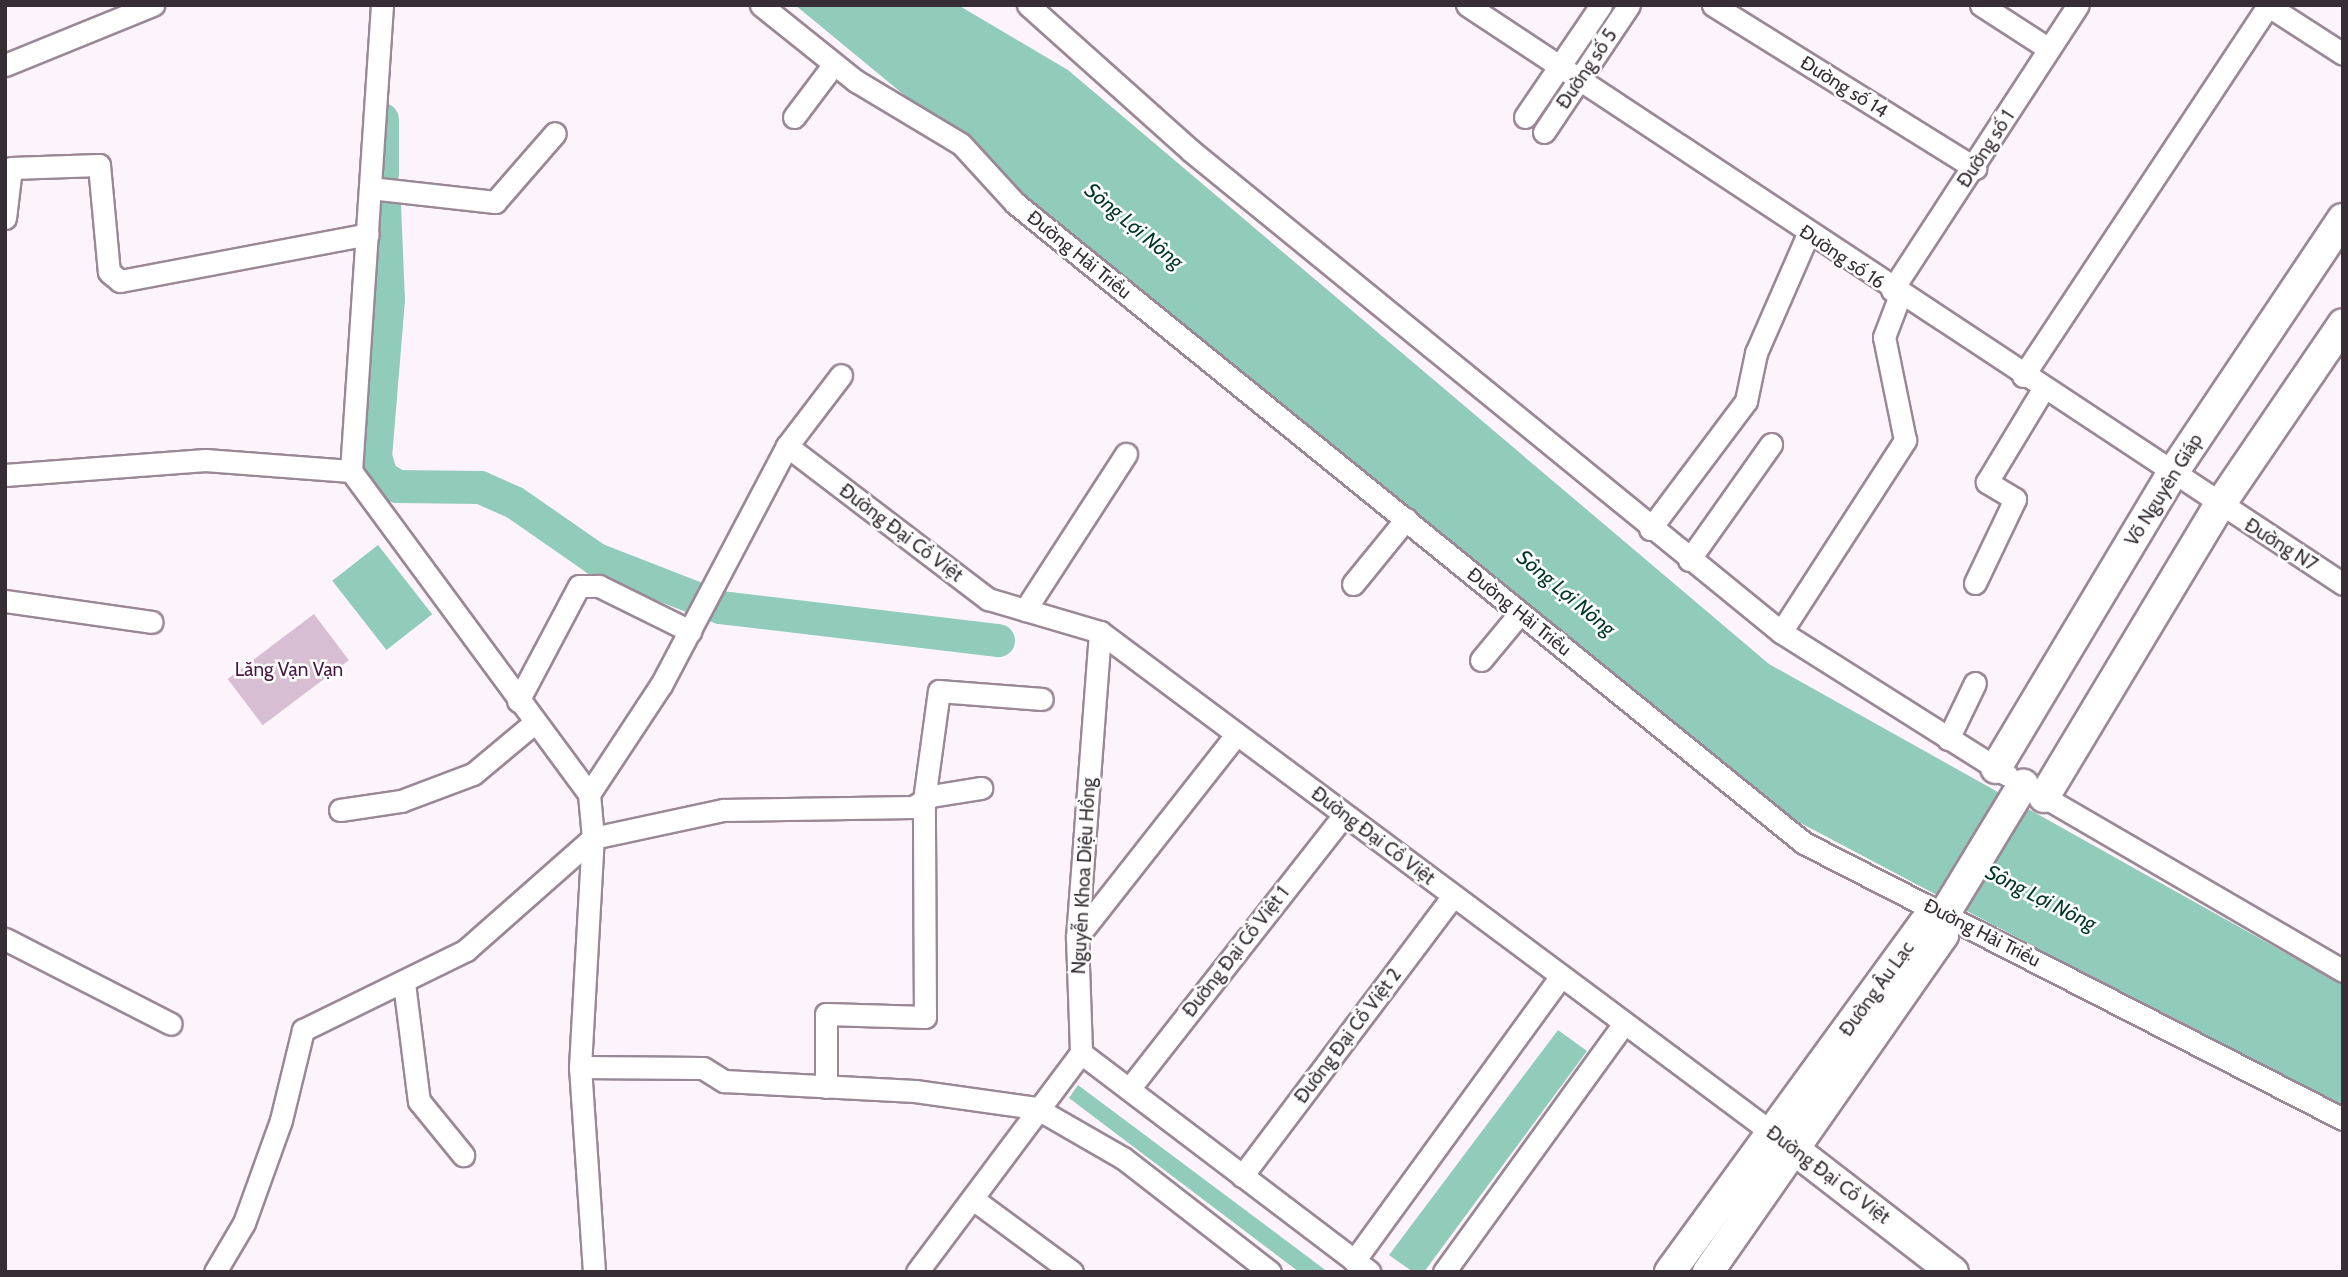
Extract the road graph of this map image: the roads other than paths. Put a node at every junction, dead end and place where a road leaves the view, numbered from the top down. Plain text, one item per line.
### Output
1 (153, 5) edge
2 (382, 5) edge
3 (761, 5) edge
4 (1028, 5) edge
5 (1467, 5) edge
6 (1601, 5) edge
7 (1629, 5) edge
8 (1713, 5) edge
9 (1981, 5) edge
10 (2078, 5) edge
11 (2268, 6) edge
12 (2049, 49) junction
13 (2343, 54) edge
14 (834, 64) junction
15 (5, 65) edge
16 (1561, 69) junction
17 (1579, 82) junction
18 (794, 117) dead end
19 (1525, 117) dead end
20 (1544, 132) dead end
21 (555, 133) dead end
22 (1975, 168) junction
23 (370, 188) junction
24 (5, 218) edge
25 (2343, 219) edge
26 (368, 234) junction
27 (1808, 234) junction
28 (1896, 293) junction
29 (2343, 324) edge
30 (841, 375) dead end
31 (2023, 376) junction
32 (2042, 391) junction
33 (1771, 444) dead end
34 (787, 446) junction
35 (1126, 454) dead end
36 (351, 471) junction
37 (2172, 474) junction
38 (5, 475) edge
39 (2219, 506) junction
40 (1406, 519) junction
41 (1650, 529) junction
42 (1689, 560) junction
43 (1975, 583) dead end
44 (1353, 584) dead end
45 (2343, 584) edge
46 (5, 601) edge
47 (1024, 610) junction
48 (1520, 613) junction
49 (152, 622) dead end
50 (693, 624) junction
51 (1100, 632) junction
52 (1781, 632) junction
53 (1481, 660) dead end
54 (1975, 683) dead end
55 (1042, 699) dead end
56 (518, 701) junction
57 (534, 723) junction
58 (1237, 734) junction
59 (1948, 739) junction
60 (1996, 768) junction
61 (981, 788) dead end
62 (590, 794) junction
63 (2026, 795) junction
64 (924, 800) junction
65 (340, 810) dead end
66 (1344, 814) junction
67 (593, 838) junction
68 (1454, 896) junction
69 (1946, 912) junction
70 (1077, 937) junction
71 (5, 939) edge
72 (2343, 971) edge
73 (1561, 976) junction
74 (404, 983) junction
75 (1625, 1023) junction
76 (171, 1024) dead end
77 (1081, 1053) junction
78 (580, 1067) junction
79 (826, 1087) junction
80 (1129, 1089) junction
81 (1036, 1108) junction
82 (2343, 1119) edge
83 (1772, 1132) junction
84 (1796, 1151) junction
85 (463, 1155) dead end
86 (1242, 1176) junction
87 (973, 1199) junction
88 (1361, 1267) edge
89 (1950, 1269) edge
90 (215, 1272) edge
91 (594, 1272) edge
92 (917, 1272) edge
93 (1072, 1272) edge
94 (1270, 1272) edge
95 (1444, 1272) edge
96 (1670, 1272) edge
97 (1708, 1272) edge

1 - 15 street
2 - 23 street
3 - 14 street, Đường Hải Triều
4 - 41 street
5 - 16 street, Đường số 16
6 - 16 street, Đường số 5
7 - 17 street, Đường số 5
8 - 22 street, Đường số 14
9 - 12 street
10 - 12 street, Đường số 1
11 - 13 street
11 - 31 street
12 - 22 street, Đường số 1
14 - 18 street
14 - 40 street, Đường Hải Triều
16 - 17 street, Đường số 16
16 - 19 street, Đường số 5
17 - 20 street, Đường số 5
17 - 27 street, Đường số 16
21 - 23 street
22 - 28 street, Đường số 1
23 - 26 street
24 - 26 street
25 - 37 street, Võ Nguyên Giáp
26 - 36 street
27 - 28 street, Đường số 16
27 - 41 street
28 - 31 street, Đường số 16
28 - 52 street, Đường số 1
29 - 39 street
30 - 34 street
31 - 32 street, Đường số 16
32 - 37 street, Đường số 16
32 - 43 street
33 - 42 street
34 - 47 street, Đường Đại Cồ Việt
34 - 50 street
35 - 47 street
36 - 38 street
36 - 56 street
37 - 39 street, Đường số 16
37 - 60 street, Võ Nguyên Giáp
39 - 45 street, Đường N7
39 - 63 street
40 - 44 street
40 - 48 street, Đường Hải Triều
41 - 42 street
42 - 52 street
46 - 49 street
47 - 51 street, Đường Đại Cồ Việt
48 - 53 street
48 - 69 street, Đường Hải Triều
50 - 56 street
50 - 62 street
51 - 58 street, Đường Đại Cồ Việt
51 - 70 street, Nguyễn Khoa Diệu Hồng
52 - 59 street
54 - 59 street
55 - 64 street
56 - 57 street
57 - 62 street
57 - 65 street
58 - 66 street, Đường Đại Cồ Việt
58 - 70 street
59 - 60 street
60 - 63 street
61 - 64 street
62 - 67 street
63 - 69 street
63 - 72 street
64 - 67 street
64 - 79 street
66 - 68 street, Đường Đại Cồ Việt
66 - 80 street, Đường Đại Cồ Việt 1
67 - 74 street
67 - 78 street
68 - 73 street, Đường Đại Cồ Việt
68 - 86 street, Đường Đại Cồ Việt 2
69 - 82 street, Đường Hải Triều
69 - 83 street, Đường Âu Lạc
69 - 84 street, Đường Âu Lạc
70 - 77 street, Nguyễn Khoa Diệu Hồng
71 - 76 street
73 - 75 street, Đường Đại Cồ Việt
73 - 88 street
74 - 85 street
74 - 90 street
75 - 83 street, Đường Đại Cồ Việt
75 - 95 street
77 - 80 street
77 - 81 street
78 - 79 street
78 - 91 street
79 - 81 street
80 - 86 street
81 - 87 street
81 - 94 street
83 - 84 street, Đường Đại Cồ Việt
83 - 96 street, Đường Âu Lạc
84 - 89 street, Đường Đại Cồ Việt
84 - 97 street, Đường Âu Lạc
86 - 88 street
87 - 92 street
87 - 93 street

